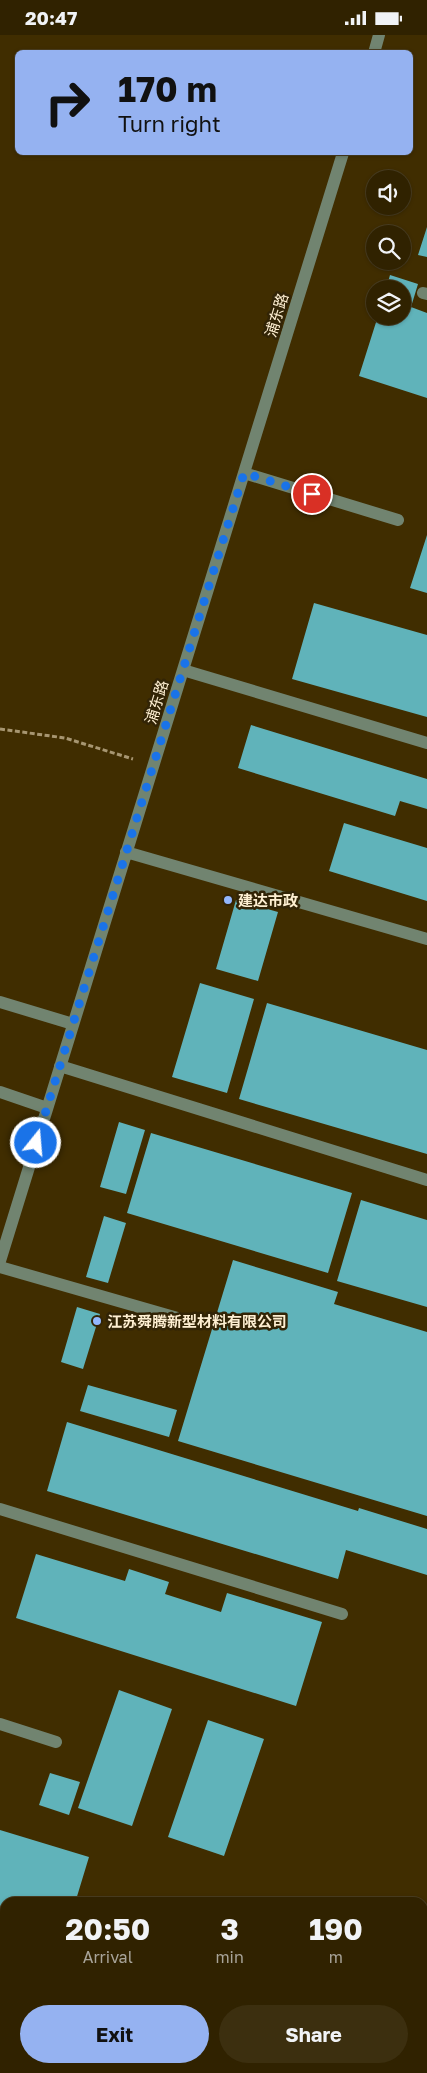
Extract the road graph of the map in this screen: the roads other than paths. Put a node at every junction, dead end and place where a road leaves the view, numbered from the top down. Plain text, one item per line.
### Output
1 (379, 35) edge
2 (375, 50) edge
3 (342, 155) edge
4 (244, 473) junction
5 (398, 520) dead end
6 (183, 670) junction
7 (427, 743) edge
8 (126, 852) junction
9 (427, 939) edge
10 (0, 1001) edge
11 (73, 1024) junction
12 (60, 1066) junction
13 (0, 1092) edge
14 (47, 1108) junction
15 (427, 1180) edge
16 (1, 1253) edge
17 (0, 1267) edge
18 (181, 1319) dead end
19 (0, 1509) edge
20 (342, 1614) dead end
21 (0, 1724) edge
22 (56, 1742) dead end

1 - 2 street
3 - 4 street, 浦东路
4 - 5 street
4 - 6 street, 浦东路
6 - 7 street
6 - 8 street, 浦东路
8 - 9 street
8 - 11 street, 浦东路
10 - 11 street
11 - 12 street, 浦东路
12 - 14 street, 浦东路
12 - 15 street
13 - 14 street
14 - 16 street, 浦东路
17 - 18 street
19 - 20 street
21 - 22 street

